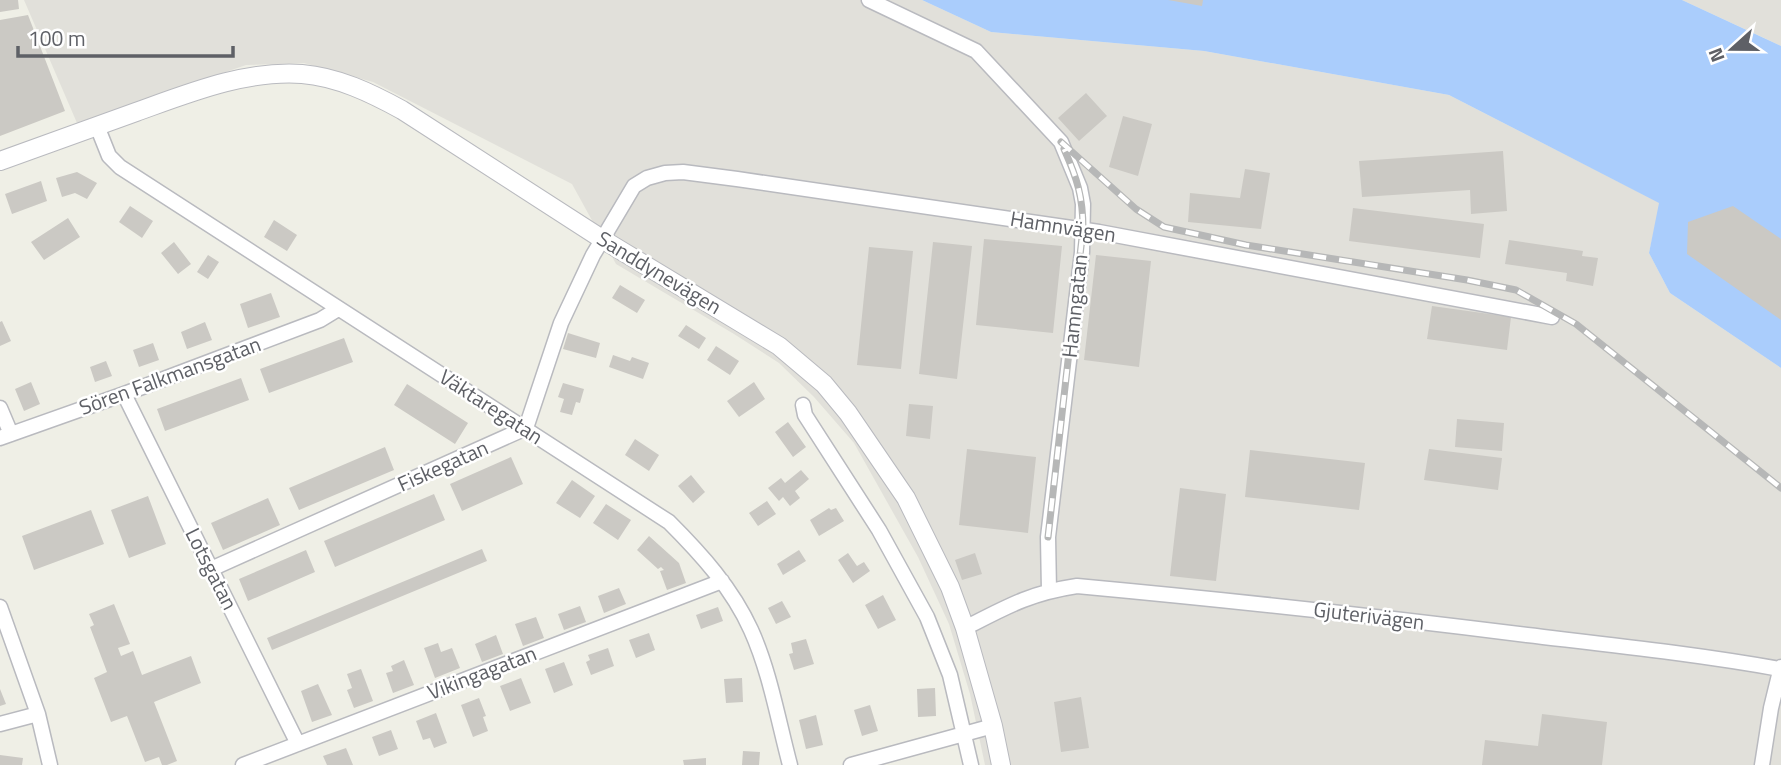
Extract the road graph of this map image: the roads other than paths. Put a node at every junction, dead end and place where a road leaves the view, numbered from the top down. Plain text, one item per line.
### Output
1 (869, 0) edge
2 (97, 126) junction
3 (0, 162) edge
4 (1083, 229) junction
5 (602, 239) junction
6 (338, 309) junction
7 (1552, 317) dead end
8 (124, 394) junction
9 (803, 405) dead end
10 (0, 408) edge
11 (526, 428) junction
12 (6, 436) edge
13 (211, 569) junction
14 (722, 580) junction
15 (1049, 590) junction
16 (0, 607) edge
17 (965, 628) junction
18 (1780, 668) edge
19 (38, 714) junction
20 (0, 724) edge
21 (993, 726) junction
22 (964, 734) junction
23 (298, 744) junction
24 (50, 765) edge
25 (243, 765) edge
26 (790, 765) edge
27 (851, 765) edge
28 (971, 765) edge
29 (1001, 765) edge
30 (1762, 765) edge

1 - 4 street, Hamngatan
2 - 3 street, Sanddynevägen
2 - 5 street, Sanddynevägen
2 - 6 street, Väktaregatan
4 - 5 street, Hamnvägen
4 - 7 street, Hamnvägen
4 - 15 street, Hamngatan
5 - 11 street
5 - 17 street, Sanddynevägen
6 - 8 street, Sören Falkmansgatan
6 - 11 street, Väktaregatan
8 - 12 street, Sören Falkmansgatan
8 - 13 street, Lotsgatan
9 - 22 street
10 - 12 street
11 - 13 street, Fiskegatan
11 - 14 street, Väktaregatan
13 - 23 street, Lotsgatan
14 - 23 street, Vikingagatan
14 - 26 street, Väktaregatan
15 - 17 street, Gjuterivägen
15 - 18 street, Gjuterivägen
16 - 19 street
17 - 21 street, Sanddynevägen
18 - 30 street
19 - 20 street
19 - 24 street
21 - 22 street
21 - 29 street, Sanddynevägen
22 - 27 street
22 - 28 street
23 - 25 street, Vikingagatan

